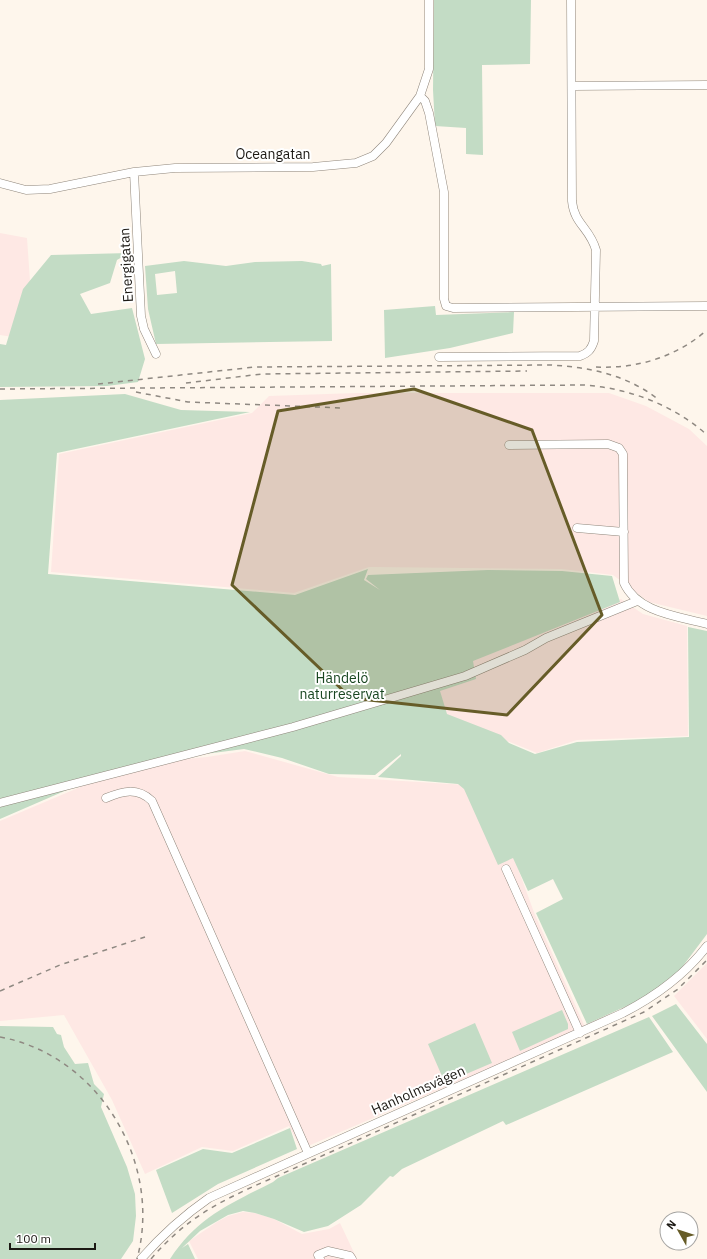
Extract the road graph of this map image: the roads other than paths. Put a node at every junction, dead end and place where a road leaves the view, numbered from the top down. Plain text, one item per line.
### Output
1 (429, 0) edge
2 (572, 0) edge
3 (707, 85) edge
4 (572, 86) junction
5 (420, 96) junction
6 (134, 172) junction
7 (0, 183) edge
8 (707, 306) edge
9 (595, 307) junction
10 (156, 354) dead end
11 (440, 357) dead end
12 (509, 445) dead end
13 (577, 528) dead end
14 (624, 532) junction
15 (637, 601) junction
16 (707, 624) edge
17 (106, 798) dead end
18 (0, 803) edge
19 (506, 869) dead end
20 (707, 946) edge
21 (580, 1033) junction
22 (308, 1153) junction
23 (141, 1259) edge
24 (320, 1259) edge
25 (352, 1259) edge

1 - 5 street, Oceangatan
2 - 4 street
3 - 4 street
4 - 9 street
5 - 6 street, Oceangatan
5 - 9 street
6 - 7 street, Oceangatan
6 - 10 street, Energigatan
8 - 9 street
9 - 11 street
12 - 14 street
13 - 14 street
14 - 15 street
15 - 16 street
15 - 18 street
17 - 22 street
19 - 21 street
20 - 21 street, Hanholmsvägen
21 - 22 street, Hanholmsvägen
22 - 23 street, Hanholmsvägen
24 - 25 street

